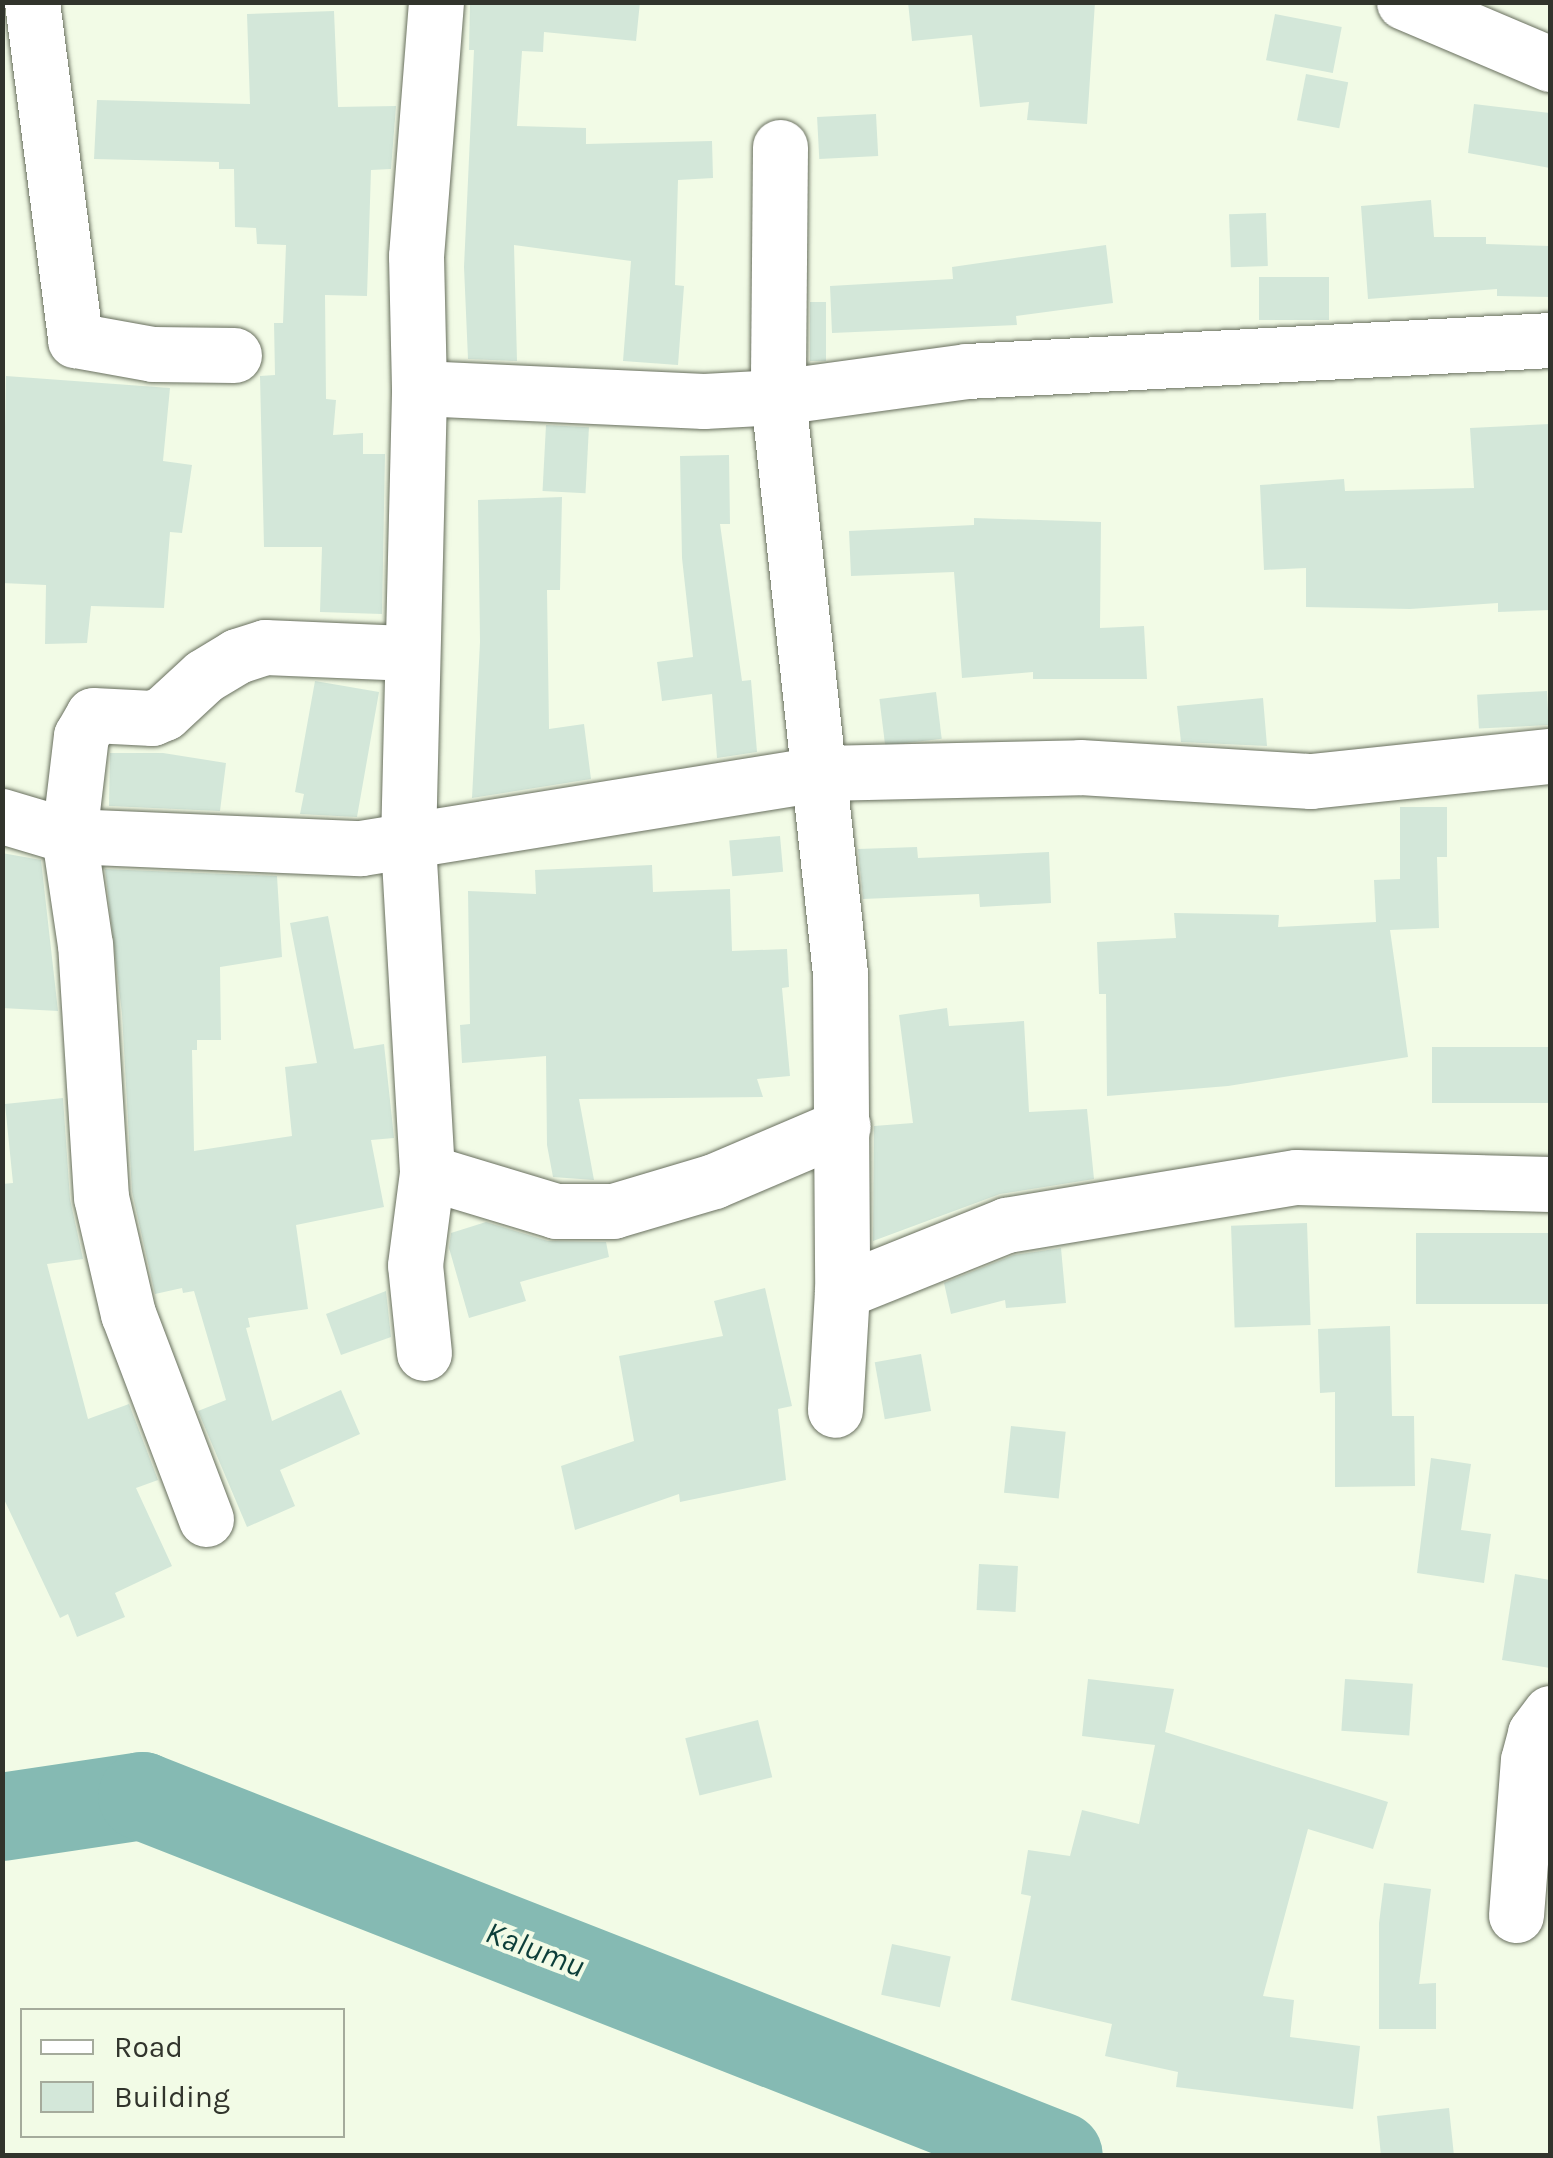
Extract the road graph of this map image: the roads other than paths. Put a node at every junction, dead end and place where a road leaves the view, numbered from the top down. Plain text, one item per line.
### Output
1 (32, 2) edge
2 (436, 2) edge
3 (1404, 2) edge
4 (1550, 64) edge
5 (780, 147) dead end
6 (1550, 340) edge
7 (234, 356) dead end
8 (419, 388) junction
9 (778, 397) junction
10 (411, 653) junction
11 (1550, 756) edge
12 (822, 773) junction
13 (2, 816) edge
14 (69, 836) junction
15 (408, 843) junction
16 (843, 1126) junction
17 (427, 1172) junction
18 (1550, 1184) edge
19 (842, 1291) junction
20 (424, 1353) dead end
21 (835, 1410) dead end
22 (206, 1519) dead end
23 (1550, 1713) edge
24 (1516, 1915) dead end

1 - 7 street
2 - 8 street
3 - 4 street
5 - 9 street
6 - 9 street
8 - 9 street
8 - 10 street
9 - 12 street
10 - 14 street
10 - 15 street
11 - 12 street
12 - 15 street
12 - 16 street
13 - 14 street
14 - 15 street
14 - 22 street
15 - 17 street
16 - 17 street
16 - 19 street
17 - 20 street
18 - 19 street
19 - 21 street
23 - 24 street

